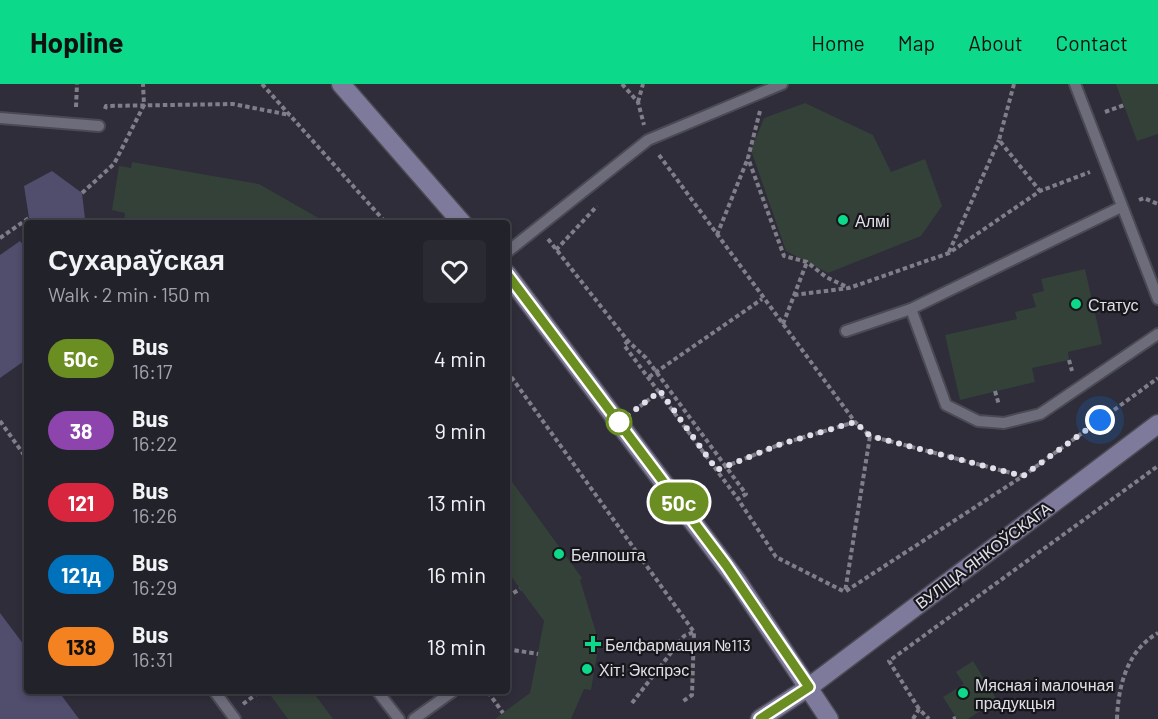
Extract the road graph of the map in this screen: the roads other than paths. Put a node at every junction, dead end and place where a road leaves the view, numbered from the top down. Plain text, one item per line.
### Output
1 (340, 84) edge
2 (782, 84) edge
3 (1075, 84) edge
4 (765, 87) edge
5 (0, 117) edge
6 (99, 126) road end
7 (1120, 207) junction
8 (459, 220) edge
9 (510, 250) edge
10 (510, 278) edge
11 (1158, 299) edge
12 (911, 309) junction
13 (846, 331) dead end
14 (1158, 334) edge
15 (1158, 424) edge
16 (809, 687) junction
17 (216, 694) edge
18 (380, 694) edge
19 (449, 694) edge
20 (235, 719) edge
21 (399, 719) edge
22 (414, 719) edge
23 (760, 719) edge
24 (829, 719) edge

1 - 8 main road
2 - 4 lane
3 - 7 lane
4 - 9 lane
5 - 6 lane
7 - 11 lane
7 - 12 lane
10 - 16 main road
12 - 13 lane
12 - 14 lane
15 - 16 main road, ВУЛІЦА ЯНКОЎСКАГА
16 - 23 main road, ВУЛІЦА ЯНКОЎСКАГА
16 - 24 main road
17 - 20 lane
18 - 21 lane
19 - 22 lane

